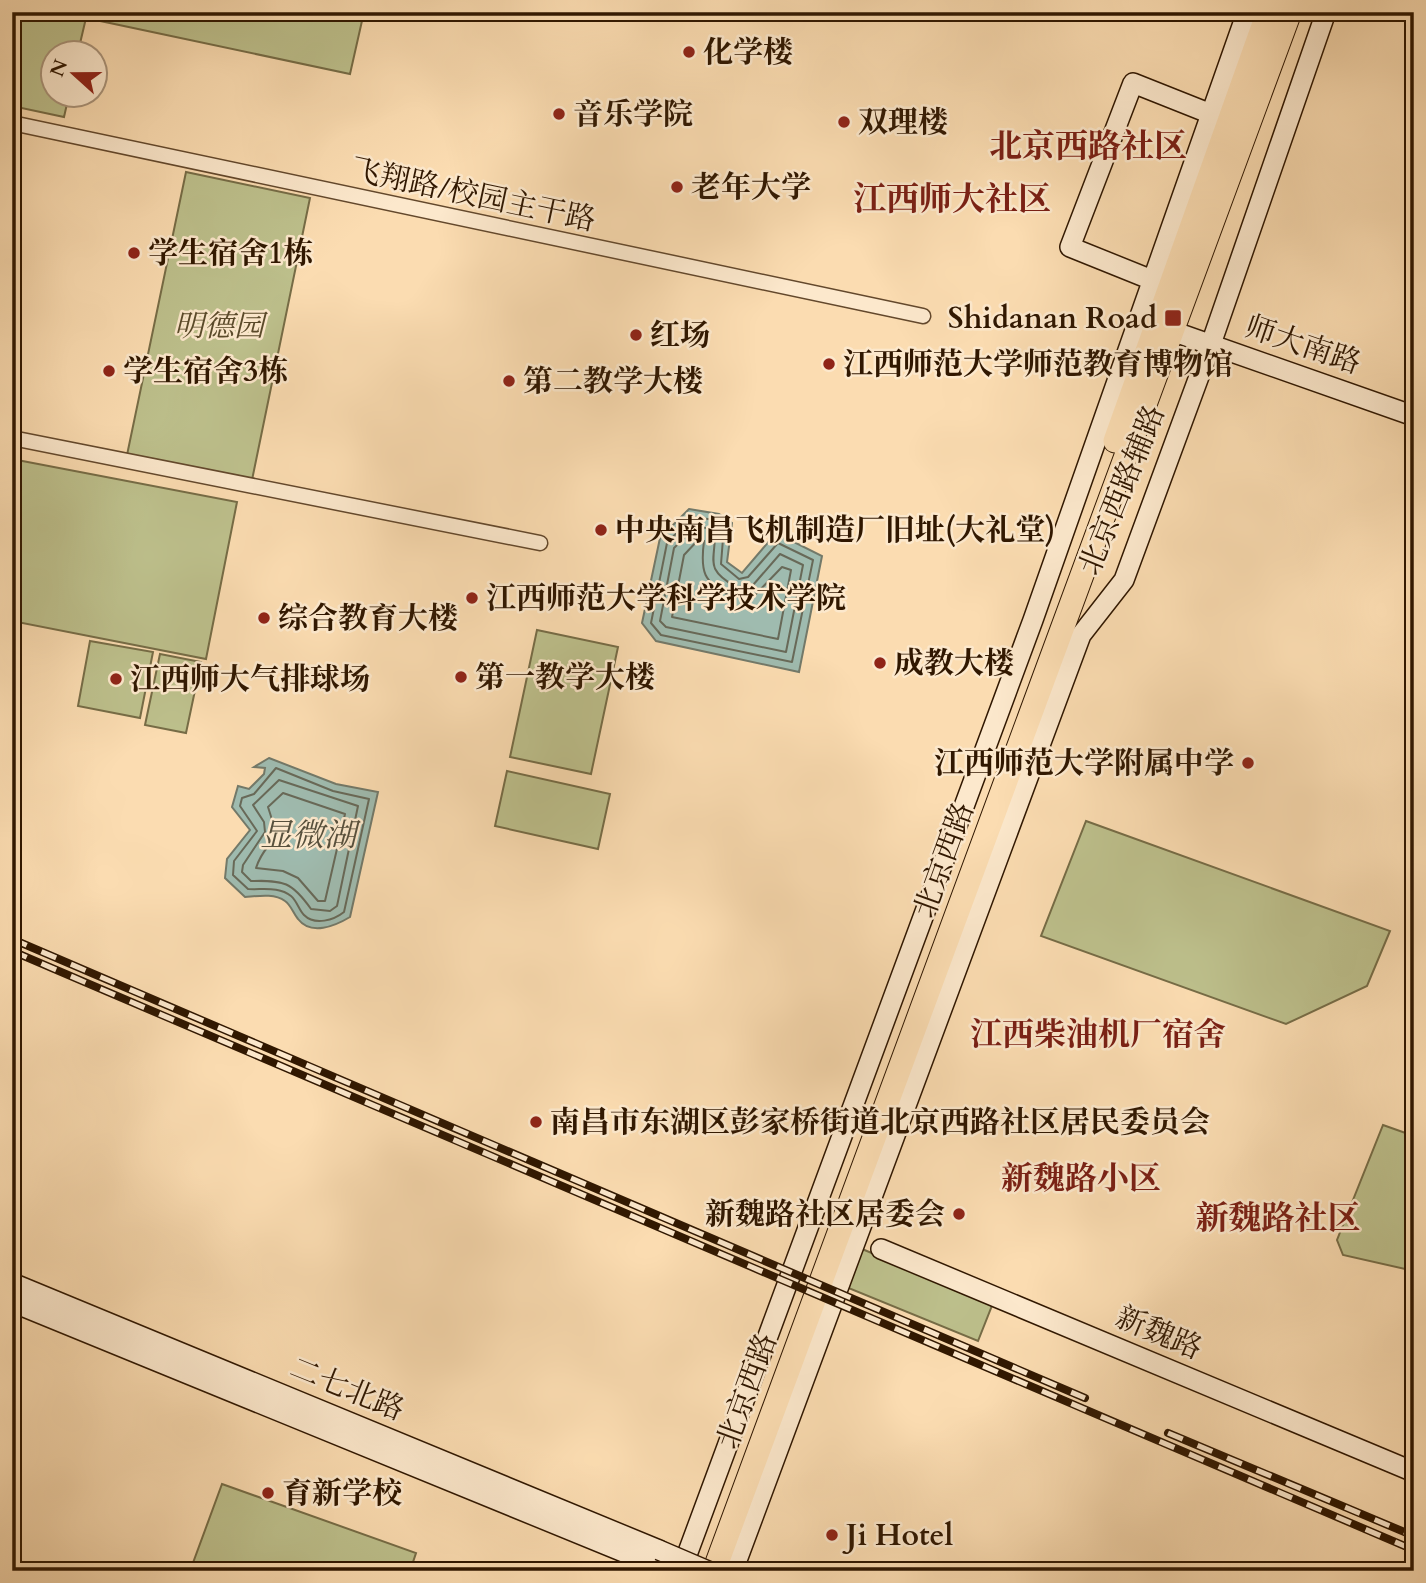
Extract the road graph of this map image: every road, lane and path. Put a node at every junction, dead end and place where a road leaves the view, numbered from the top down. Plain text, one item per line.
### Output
1 (1247, 12) edge
2 (1268, 12) edge
3 (1290, 12) edge
4 (1326, 12) edge
5 (1211, 114) junction
6 (12, 122) edge
7 (1152, 280) junction
8 (923, 316) dead end
9 (1171, 331) junction
10 (1211, 344) junction
11 (1414, 416) edge
12 (12, 438) edge
13 (540, 543) dead end
14 (881, 1249) dead end
15 (12, 1283) edge
16 (12, 1302) edge
17 (1414, 1472) edge
18 (658, 1564) edge
19 (681, 1571) edge
20 (698, 1571) edge
21 (708, 1571) edge
22 (714, 1571) edge
23 (733, 1571) edge

1 - 5 main road, 北京西路辅路
2 - 20 main road, 北京西路
3 - 9 main road, 北京西路
4 - 10 main road, 北京西路辅路
5 - 7 main road, 北京西路辅路
5 - 7 main road
6 - 8 street, 飞翔路/校园主干路
7 - 19 main road, 北京西路辅路
9 - 10 main road, 师大南路
9 - 22 main road, 北京西路
10 - 11 main road, 师大南路
10 - 23 main road, 北京西路辅路
12 - 13 street
14 - 17 main road, 新魏路
15 - 18 main road, 二七北路
16 - 18 main road, 二七北路
18 - 21 main road, bridge

